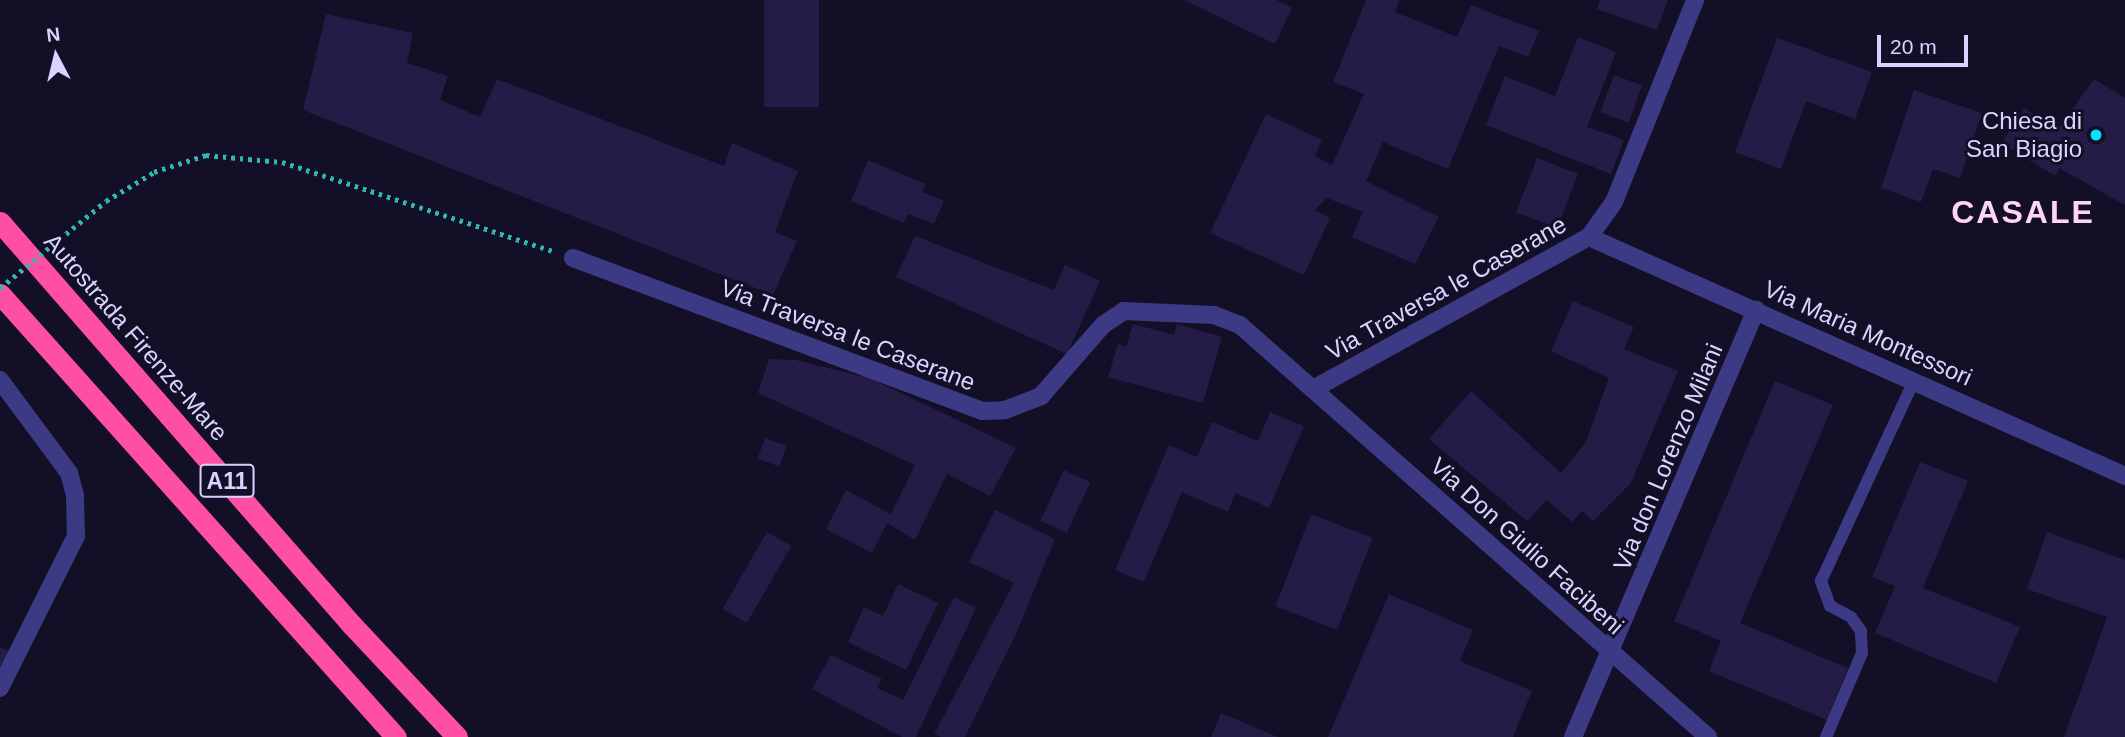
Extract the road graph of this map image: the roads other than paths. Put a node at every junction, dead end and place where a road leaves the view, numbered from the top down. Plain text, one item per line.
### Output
1 (1695, 0) edge
2 (0, 222) edge
3 (1589, 237) junction
4 (573, 258) road end
5 (0, 294) edge
6 (1756, 310) junction
7 (0, 380) edge
8 (1914, 381) junction
9 (1315, 388) junction
10 (2125, 476) edge
11 (1608, 653) junction
12 (0, 688) edge
13 (396, 737) edge
14 (457, 737) edge
15 (1573, 737) edge
16 (1708, 737) edge
17 (1826, 737) edge

1 - 3 street, Via Traversa le Caserane
2 - 14 highway, Autostrada Firenze-Mare / A11
3 - 6 street, Via Maria Montessori
3 - 9 street, Via Traversa le Caserane
4 - 9 street, Via Traversa le Caserane
5 - 13 highway, A11
6 - 8 street, Via Maria Montessori
6 - 11 street, Via don Lorenzo Milani
7 - 12 street
8 - 10 street, Via Maria Montessori
8 - 17 lane
9 - 11 street, Via Don Giulio Facibeni
11 - 15 street, Via don Lorenzo Milani
11 - 16 street, Via Don Giulio Facibeni

